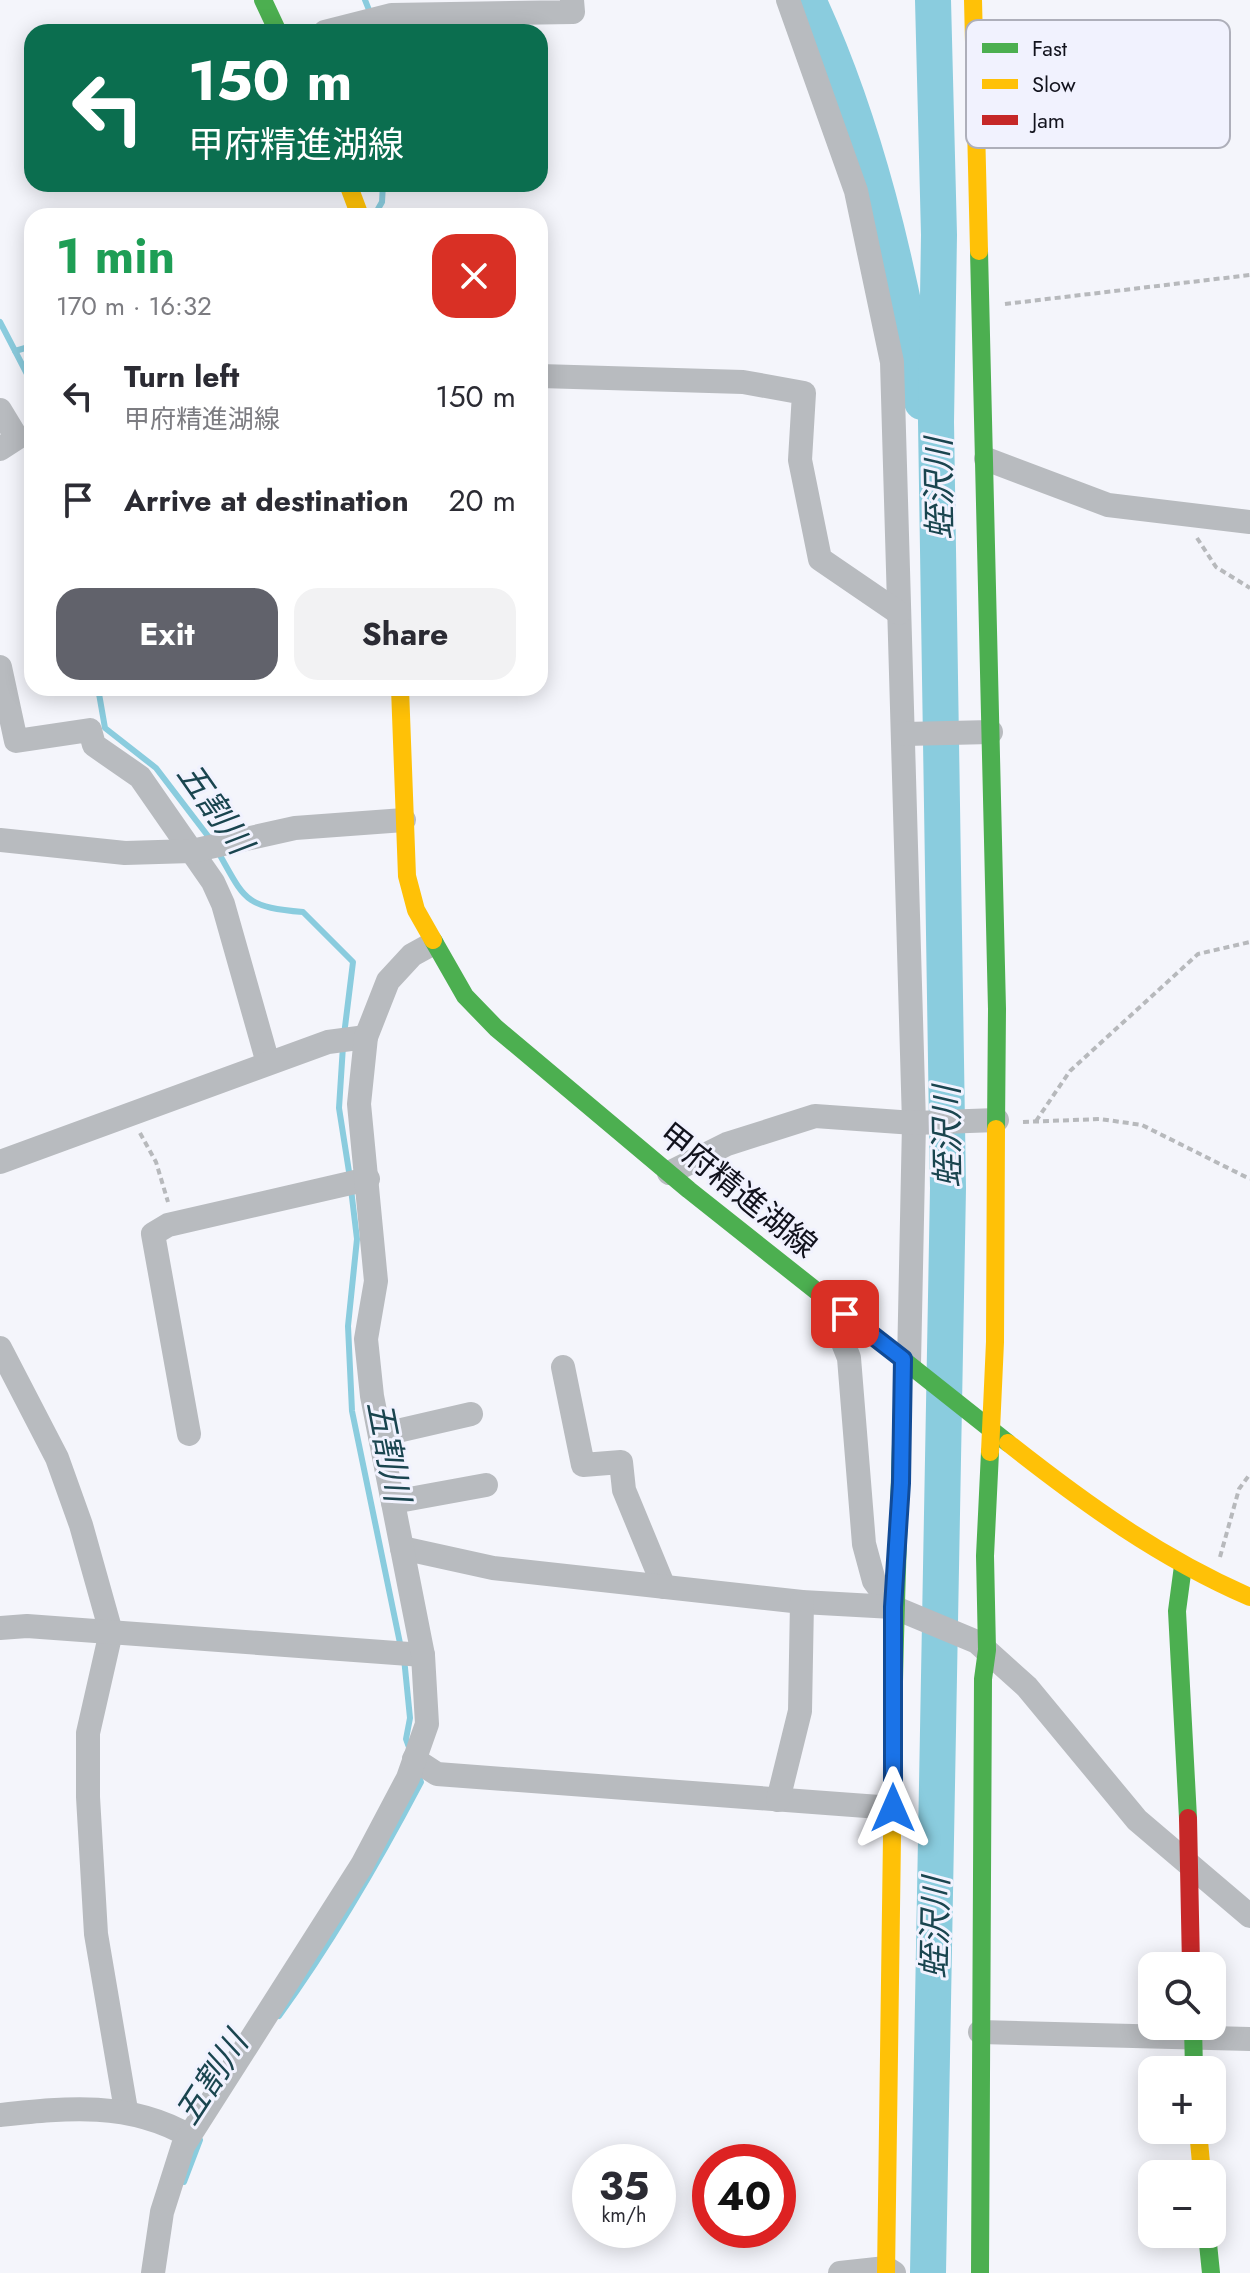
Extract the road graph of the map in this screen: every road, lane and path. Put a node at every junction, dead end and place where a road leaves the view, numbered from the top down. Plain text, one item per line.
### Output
1 (263, 0) edge
2 (572, 0) edge
3 (788, 0) edge
4 (973, 0) edge
5 (391, 11) edge
6 (974, 20) edge
7 (274, 24) edge
8 (356, 24) edge
9 (977, 148) edge
10 (1250, 275) edge
11 (982, 307) junction
12 (548, 376) edge
13 (0, 410) edge
14 (0, 449) edge
15 (986, 459) junction
16 (1190, 517) junction
17 (1250, 522) edge
18 (1250, 588) edge
19 (899, 613) junction
20 (0, 667) edge
21 (400, 696) edge
22 (983, 732) junction
23 (909, 734) junction
24 (404, 820) junction
25 (0, 840) edge
26 (192, 851) junction
27 (1250, 942) edge
28 (432, 944) junction
29 (366, 1037) junction
30 (268, 1063) junction
31 (131, 1113) junction
32 (991, 1120) junction
33 (1036, 1121) junction
34 (917, 1123) junction
35 (0, 1162) edge
36 (669, 1173) junction
37 (368, 1179) junction
38 (1250, 1179) edge
39 (174, 1224) junction
40 (826, 1300) junction
41 (0, 1348) edge
42 (909, 1364) junction
43 (563, 1367) dead end
44 (471, 1414) dead end
45 (987, 1426) junction
46 (189, 1434) dead end
47 (380, 1435) junction
48 (1250, 1474) edge
49 (486, 1485) dead end
50 (393, 1502) junction
51 (402, 1548) junction
52 (1183, 1566) junction
53 (1213, 1582) junction
54 (664, 1587) junction
55 (1250, 1597) edge
56 (802, 1602) junction
57 (900, 1610) junction
58 (0, 1628) edge
59 (111, 1632) junction
60 (982, 1646) junction
61 (423, 1655) junction
62 (414, 1759) junction
63 (778, 1800) junction
64 (893, 1808) junction
65 (1250, 1916) edge
66 (1191, 1952) edge
67 (980, 2032) junction
68 (1250, 2039) edge
69 (126, 2110) junction
70 (0, 2115) edge
71 (189, 2136) junction
72 (1208, 2248) edge
73 (889, 2271) edge
74 (153, 2273) edge
75 (840, 2273) edge
76 (980, 2273) edge
77 (1211, 2273) edge

1 - 7 main road
2 - 5 street
3 - 19 street
4 - 6 main road
5 - 8 street
9 - 11 main road
10 - 11 path
11 - 15 main road
12 - 19 street
13 - 14 street
15 - 16 street
15 - 22 main road
16 - 17 street
16 - 18 path
19 - 23 street
20 - 26 street
21 - 24 main road, 甲府精進湖線
22 - 23 street
22 - 32 main road
23 - 34 street
24 - 26 street
24 - 28 main road, 甲府精進湖線
25 - 26 street
26 - 30 street
27 - 33 path
28 - 29 street
28 - 36 main road, 甲府精進湖線
29 - 30 street
29 - 37 street
30 - 31 street
31 - 35 street
31 - 39 path
32 - 33 path
32 - 34 street
32 - 45 main road
33 - 38 path
34 - 36 street
34 - 42 street
36 - 40 main road, 甲府精進湖線
37 - 39 street
37 - 47 street
39 - 46 street
40 - 42 main road, 甲府精進湖線
40 - 57 street
41 - 59 street
42 - 45 main road, 甲府精進湖線
42 - 57 main road
43 - 54 street
44 - 47 street
45 - 52 main road, 甲府精進湖線
45 - 60 main road
47 - 50 street
48 - 53 path
49 - 50 street
50 - 51 street
51 - 54 street
51 - 61 street
52 - 53 main road, 甲府精進湖線
52 - 66 main road, bridge
53 - 55 main road, 甲府精進湖線
54 - 56 street
56 - 57 street
56 - 63 street
57 - 60 street
57 - 64 main road
58 - 59 street
59 - 61 street
59 - 69 street
60 - 65 street
60 - 67 main road
61 - 62 street
62 - 63 street
62 - 71 street
63 - 64 street
64 - 73 main road
67 - 68 street
67 - 76 main road
69 - 70 street
69 - 71 street
71 - 74 street
72 - 77 main road
73 - 75 street

